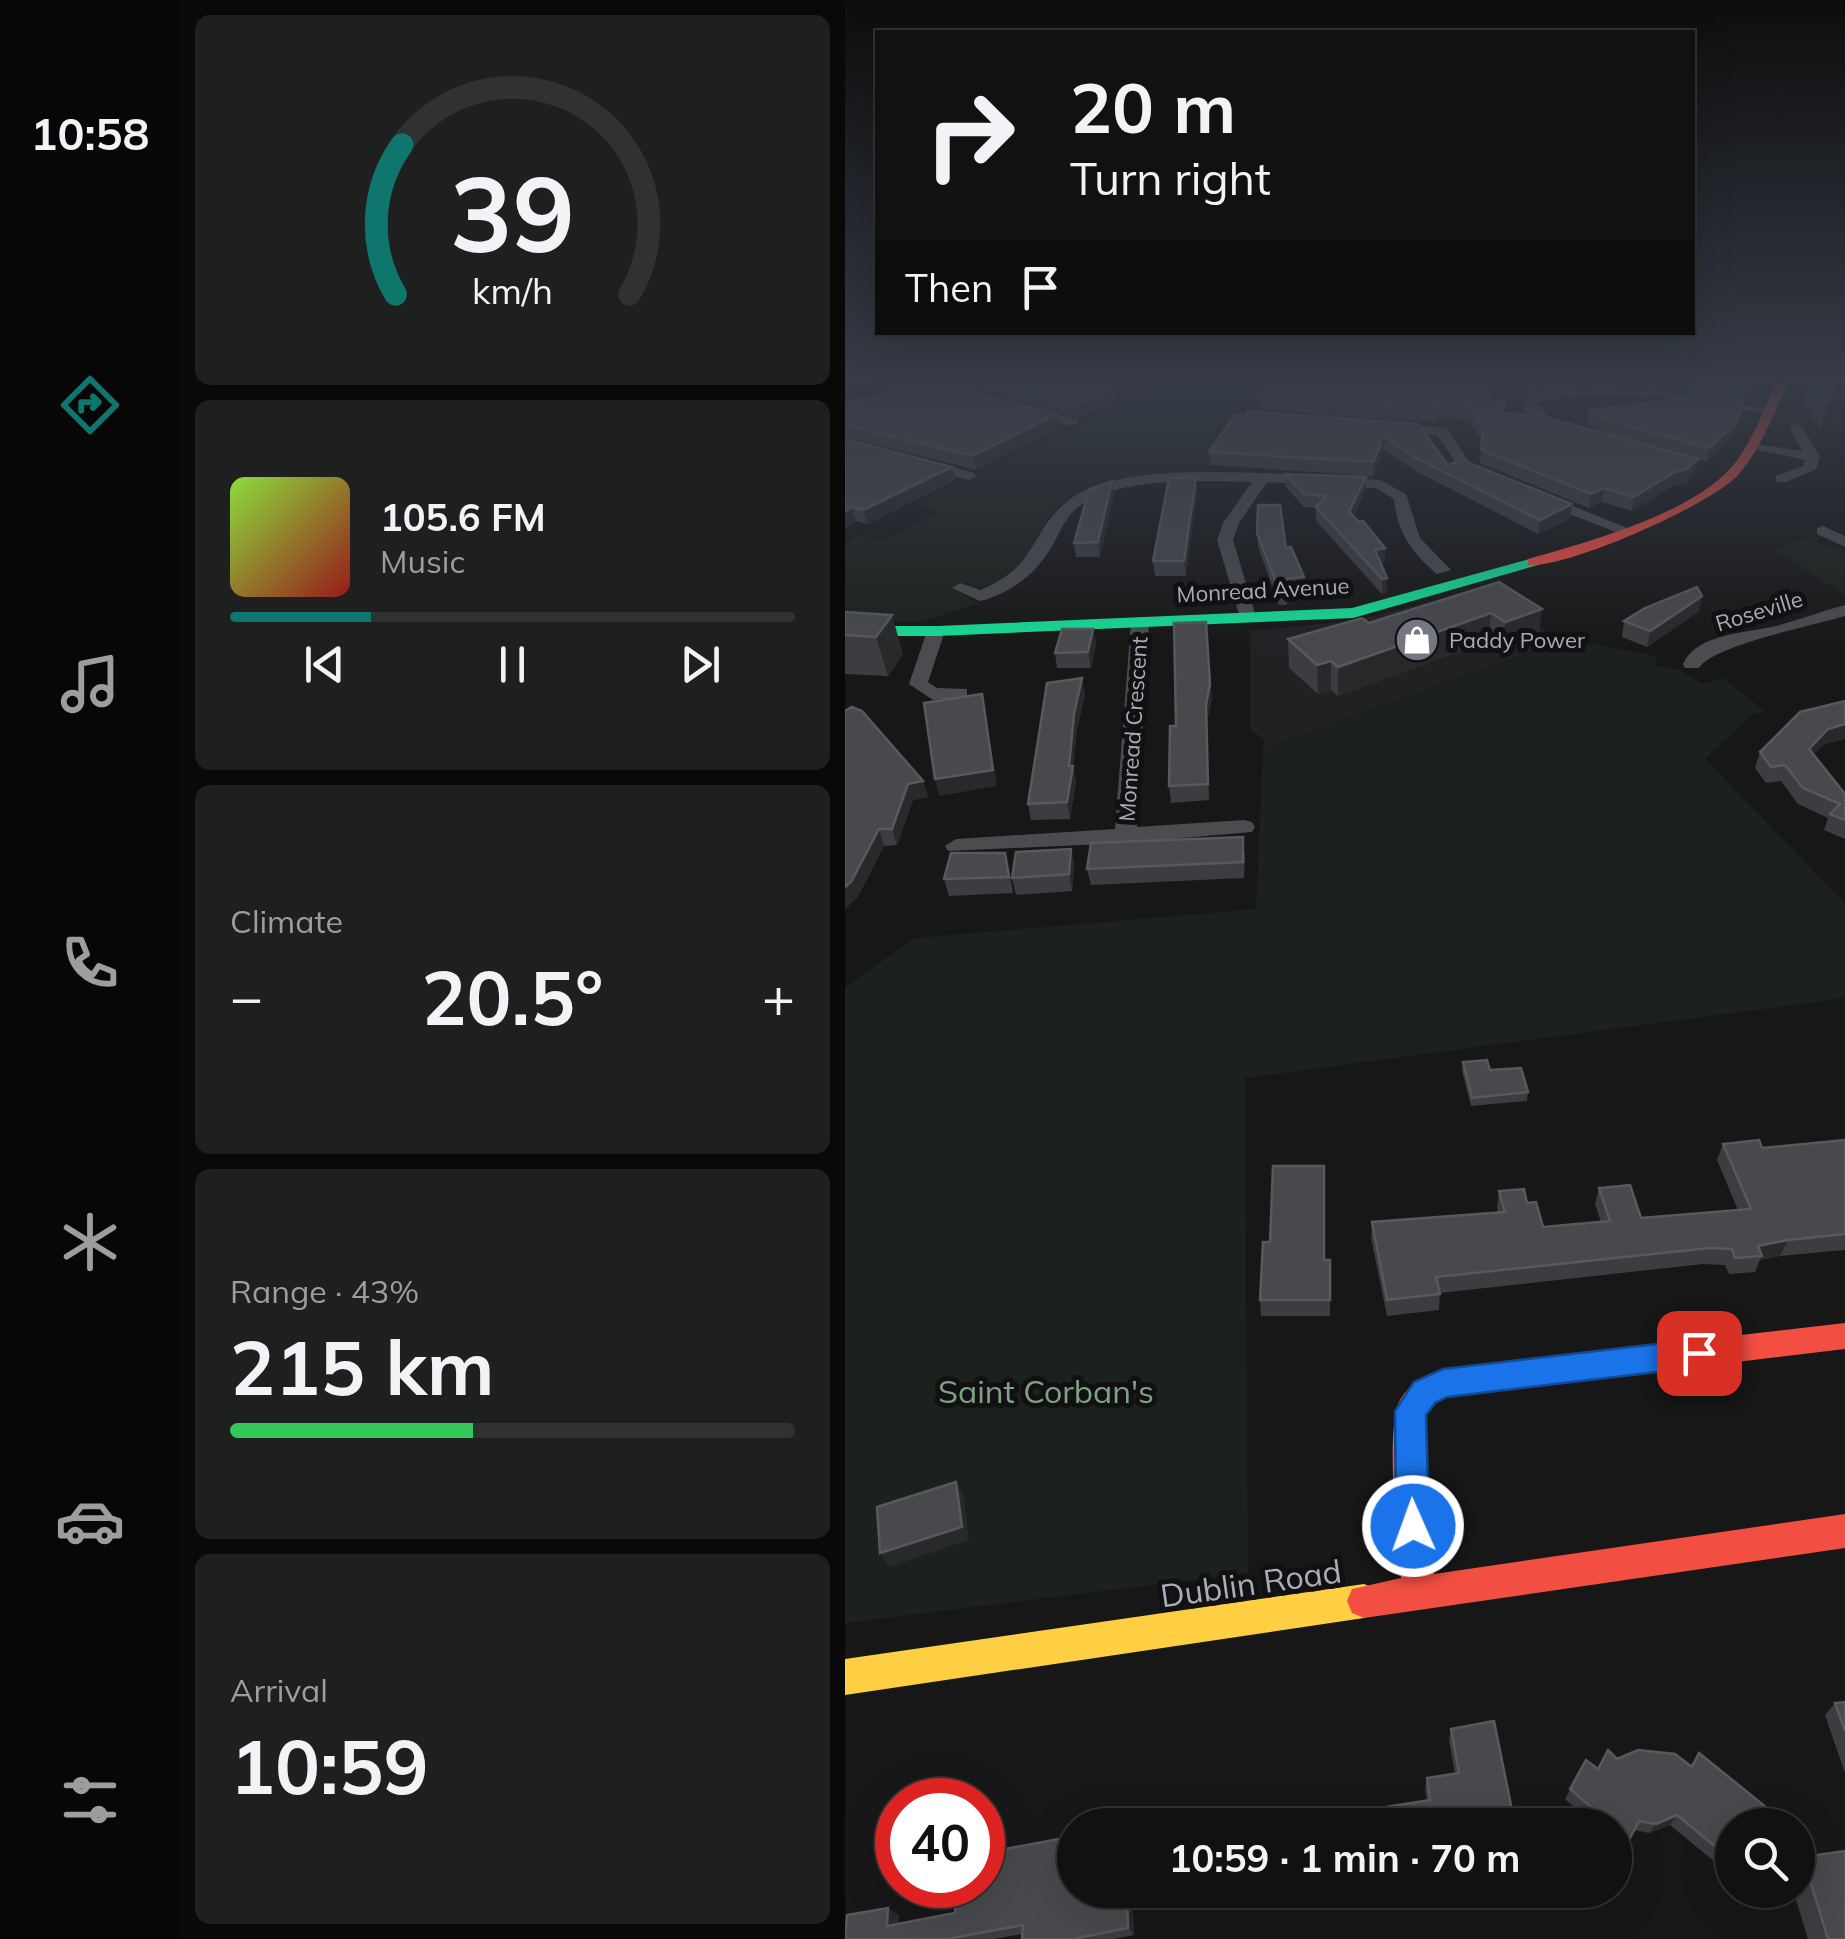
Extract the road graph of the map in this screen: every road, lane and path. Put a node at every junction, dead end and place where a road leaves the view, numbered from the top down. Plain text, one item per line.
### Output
1 (956, 472) edge
2 (1477, 472) edge
3 (1733, 472) edge
4 (1799, 472) edge
5 (969, 476) dead end
6 (1781, 479) dead end
7 (1261, 480) junction
8 (1501, 484) edge
9 (1535, 496) edge
10 (1623, 529) junction
11 (1823, 531) dead end
12 (1845, 542) edge
13 (1443, 570) dead end
14 (961, 588) dead end
15 (1845, 610) edge
16 (1247, 617) junction
17 (1140, 622) junction
18 (936, 631) junction
19 (845, 632) edge
20 (1692, 664) dead end
21 (959, 694) edge
22 (1244, 827) dead end
23 (1125, 836) junction
24 (957, 846) dead end
25 (1845, 1336) edge
26 (1845, 1530) edge
27 (1419, 1592) junction
28 (845, 1677) edge

1 - 5 street
2 - 8 street
3 - 10 street, Monread Avenue
4 - 6 street
7 - 13 street
7 - 14 street
7 - 16 street
9 - 10 street
10 - 16 street, Monread Avenue
11 - 12 street
15 - 20 street, Roseville
16 - 17 street, Monread Avenue
17 - 18 street, Monread Avenue
17 - 23 street, Monread Crescent
18 - 19 street, Monread Avenue
18 - 21 street
22 - 23 street, Monread Crescent
23 - 24 street, Monread Crescent
25 - 27 street
26 - 27 street, Dublin Road
27 - 28 street, Dublin Road

